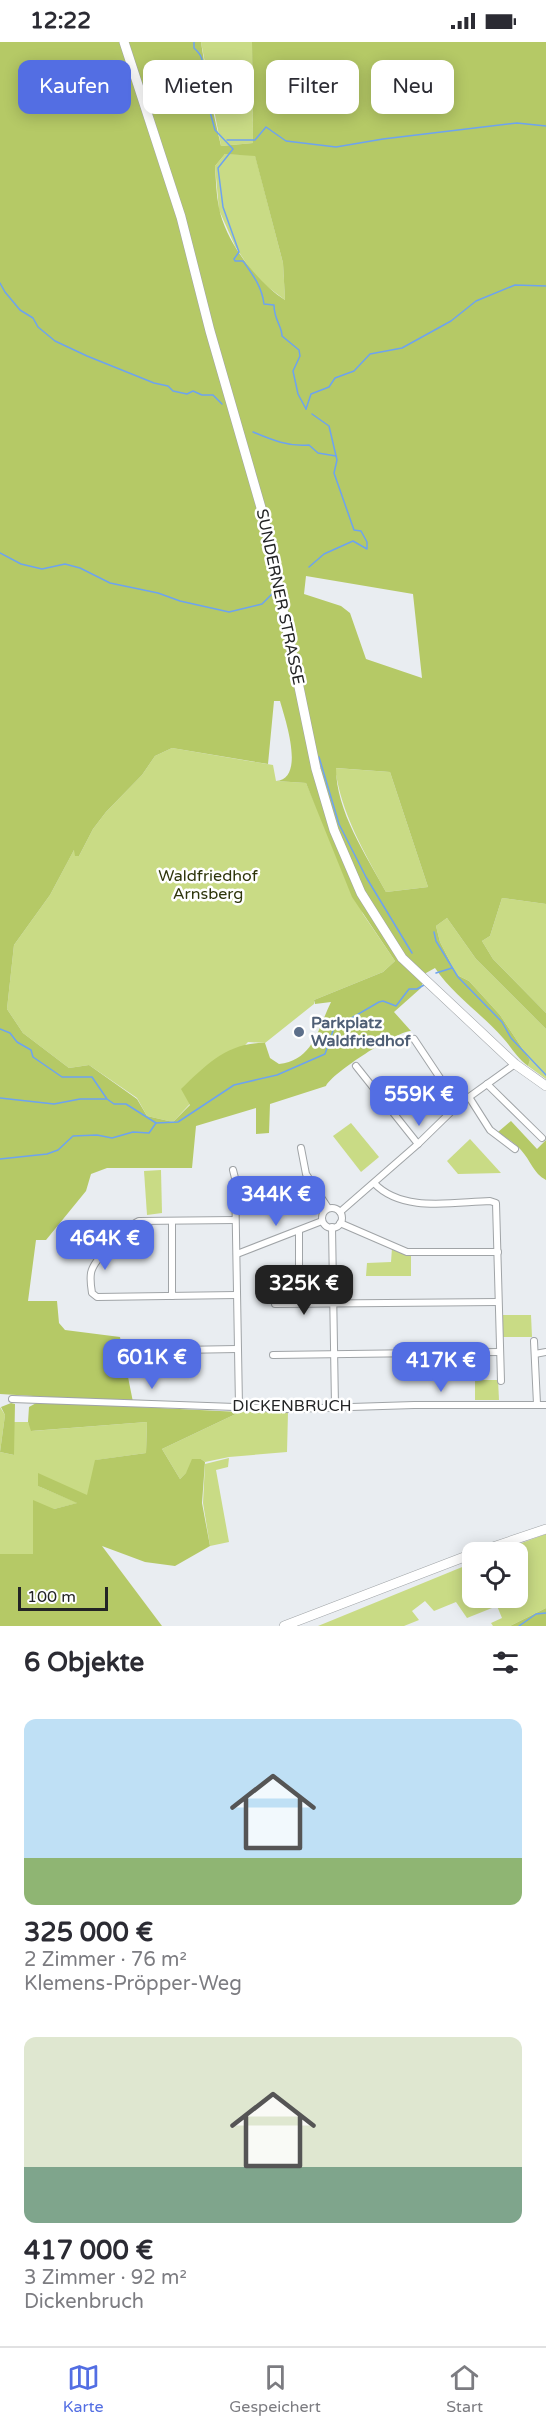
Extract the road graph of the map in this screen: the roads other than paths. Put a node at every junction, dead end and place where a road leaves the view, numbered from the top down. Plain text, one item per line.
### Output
1 (124, 42) edge
2 (414, 1039) dead end
3 (515, 1064) junction
4 (356, 1066) dead end
5 (487, 1084) junction
6 (546, 1086) edge
7 (469, 1097) junction
8 (458, 1105) junction
9 (542, 1138) dead end
10 (418, 1144) junction
11 (301, 1148) dead end
12 (516, 1149) dead end
13 (233, 1170) dead end
14 (374, 1183) junction
15 (328, 1208) junction
16 (340, 1212) junction
17 (235, 1220) junction
18 (172, 1221) junction
19 (322, 1221) junction
20 (340, 1223) junction
21 (332, 1227) junction
22 (299, 1232) junction
23 (498, 1252) junction
24 (237, 1254) junction
25 (299, 1278) dead end
26 (172, 1296) junction
27 (236, 1296) junction
28 (498, 1302) junction
29 (275, 1304) dead end
30 (332, 1305) junction
31 (534, 1341) dead end
32 (237, 1349) junction
33 (499, 1352) junction
34 (546, 1352) edge
35 (453, 1353) junction
36 (535, 1354) junction
37 (273, 1355) dead end
38 (333, 1355) junction
39 (148, 1367) dead end
40 (452, 1377) dead end
41 (501, 1381) dead end
42 (12, 1398) dead end
43 (537, 1404) junction
44 (546, 1405) edge
45 (239, 1406) junction
46 (335, 1406) junction
47 (546, 1529) edge
48 (508, 1542) edge
49 (462, 1558) edge
50 (284, 1626) edge

1 - 3 main road, SUNDERNER STRASSE
2 - 8 street
3 - 5 street
3 - 6 main road, SUNDERNER STRASSE
4 - 10 street
5 - 7 street
5 - 9 street
7 - 8 street
7 - 12 street
8 - 10 street
10 - 14 street
11 - 15 street
13 - 17 street
14 - 16 street
14 - 23 street
15 - 16 street
15 - 19 street
16 - 20 street
17 - 18 street
17 - 24 street
18 - 26 street
18 - 26 street
19 - 21 street
19 - 22 street
20 - 21 street
20 - 23 street
21 - 30 street
22 - 24 street
22 - 25 street
23 - 28 street
24 - 27 street
26 - 27 street
27 - 32 street
28 - 30 street
28 - 33 street
29 - 30 street
30 - 38 street
31 - 36 street
32 - 39 street
32 - 45 street
33 - 35 street
33 - 41 street
34 - 36 street
35 - 38 street
35 - 40 street
36 - 43 street
37 - 38 street
38 - 46 street
42 - 45 street, DICKENBRUCH
43 - 44 street, DICKENBRUCH
43 - 46 street, DICKENBRUCH
45 - 46 street, DICKENBRUCH
47 - 48 main road
49 - 50 main road

